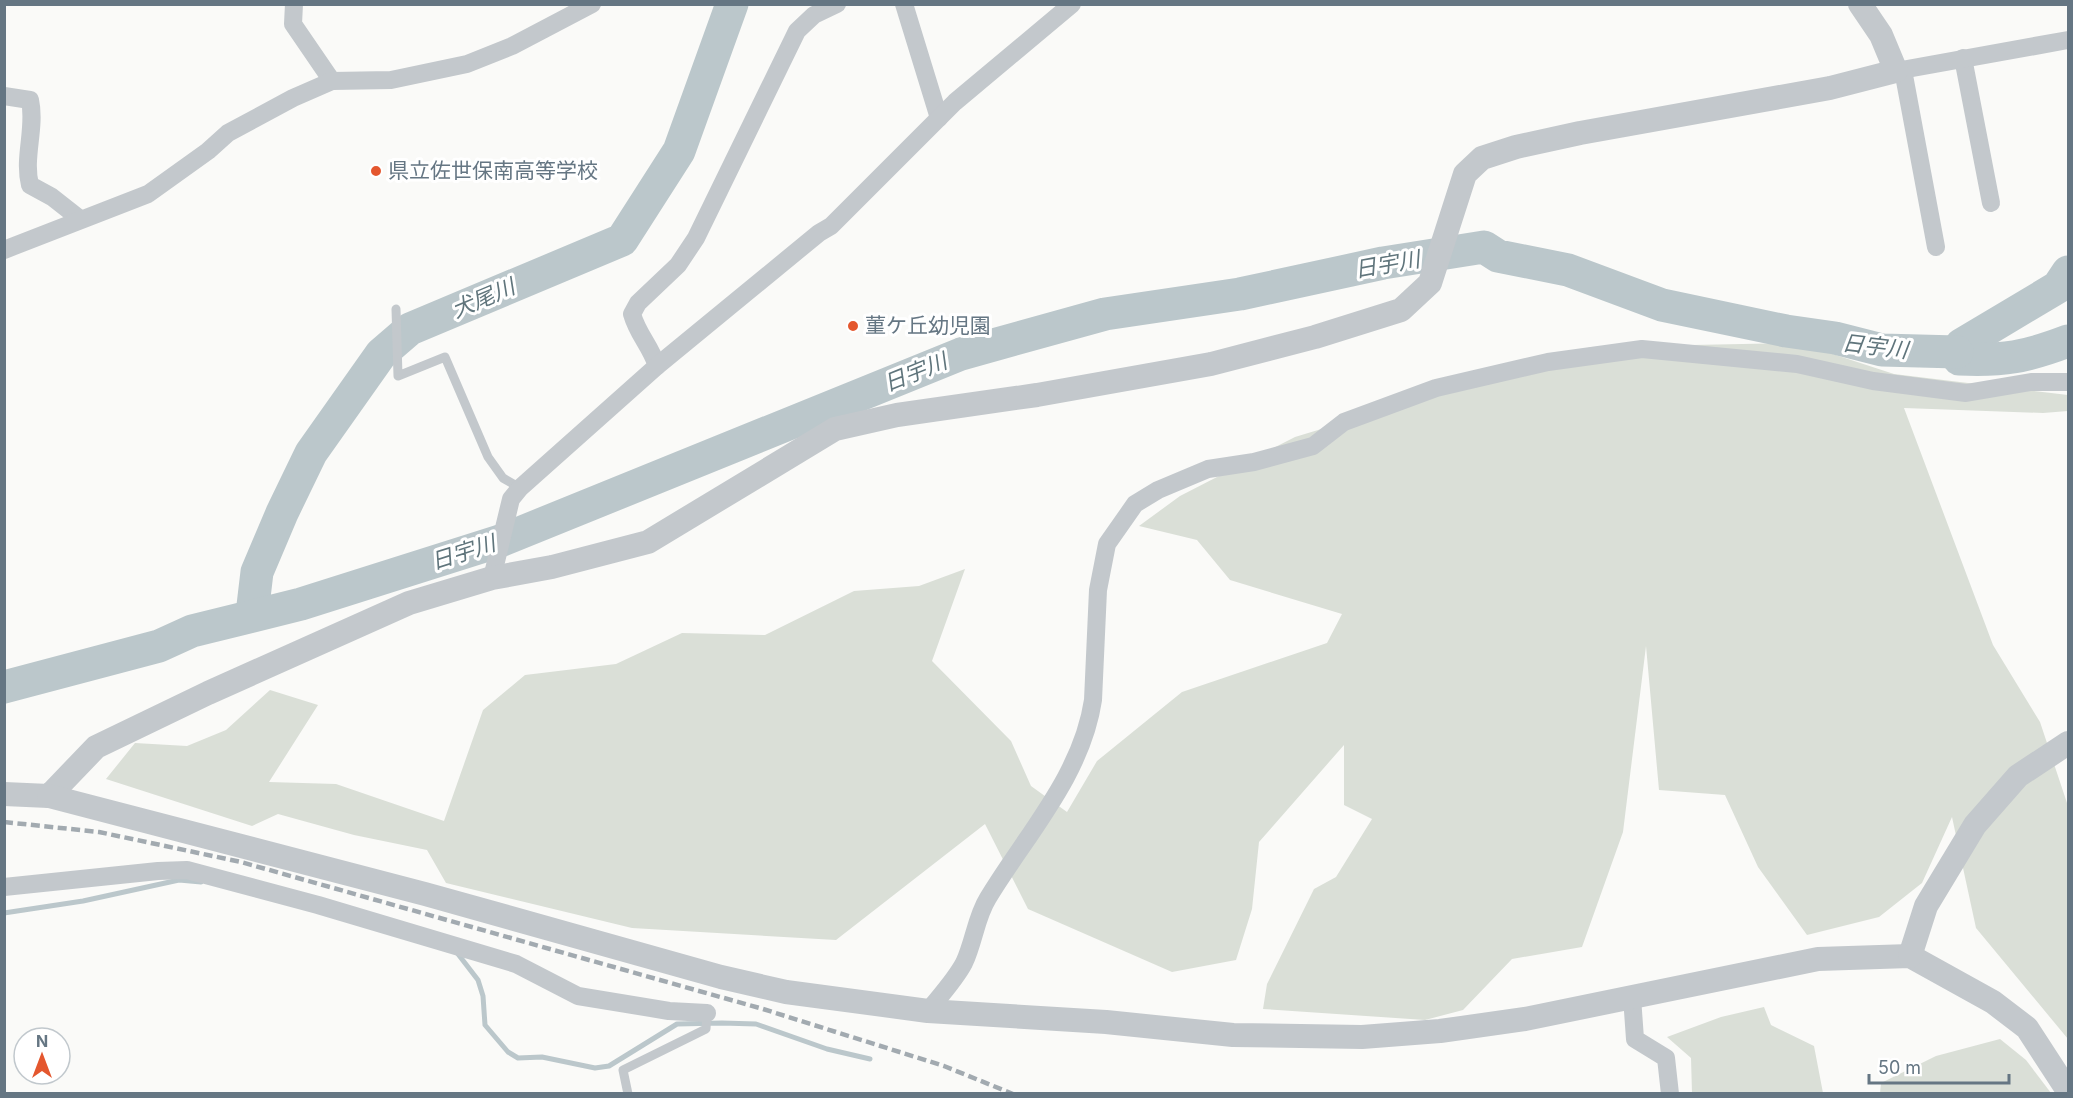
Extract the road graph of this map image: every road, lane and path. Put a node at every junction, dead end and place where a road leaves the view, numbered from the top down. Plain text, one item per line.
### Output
1 (294, 4) edge
2 (592, 4) edge
3 (837, 4) edge
4 (904, 4) edge
5 (1072, 4) edge
6 (1860, 4) edge
7 (2068, 40) edge
8 (1963, 58) junction
9 (1899, 70) junction
10 (332, 81) junction
11 (4, 96) edge
12 (939, 118) junction
13 (1991, 203) dead end
14 (80, 219) junction
15 (1936, 247) dead end
16 (4, 250) edge
17 (396, 309) dead end
18 (657, 366) junction
19 (2068, 382) edge
20 (515, 494) junction
21 (494, 571) junction
22 (2068, 743) edge
23 (4, 794) edge
24 (49, 796) junction
25 (4, 887) edge
26 (1910, 956) junction
27 (1632, 997) junction
28 (928, 1011) junction
29 (707, 1021) joint
30 (2068, 1090) edge
31 (628, 1094) edge
32 (1670, 1094) edge

1 - 10 street
2 - 10 street
3 - 18 street
4 - 12 street
5 - 12 street
6 - 9 street
7 - 8 street
8 - 9 street
8 - 13 street
9 - 15 street
9 - 21 street
10 - 14 street
11 - 14 street
12 - 18 street
14 - 16 street
17 - 20 lane
18 - 20 street
19 - 28 street
20 - 21 street
21 - 24 street
22 - 26 street
23 - 24 street
24 - 28 street
25 - 29 street
26 - 27 street
26 - 30 street
27 - 28 street
27 - 32 street
29 - 31 lane

